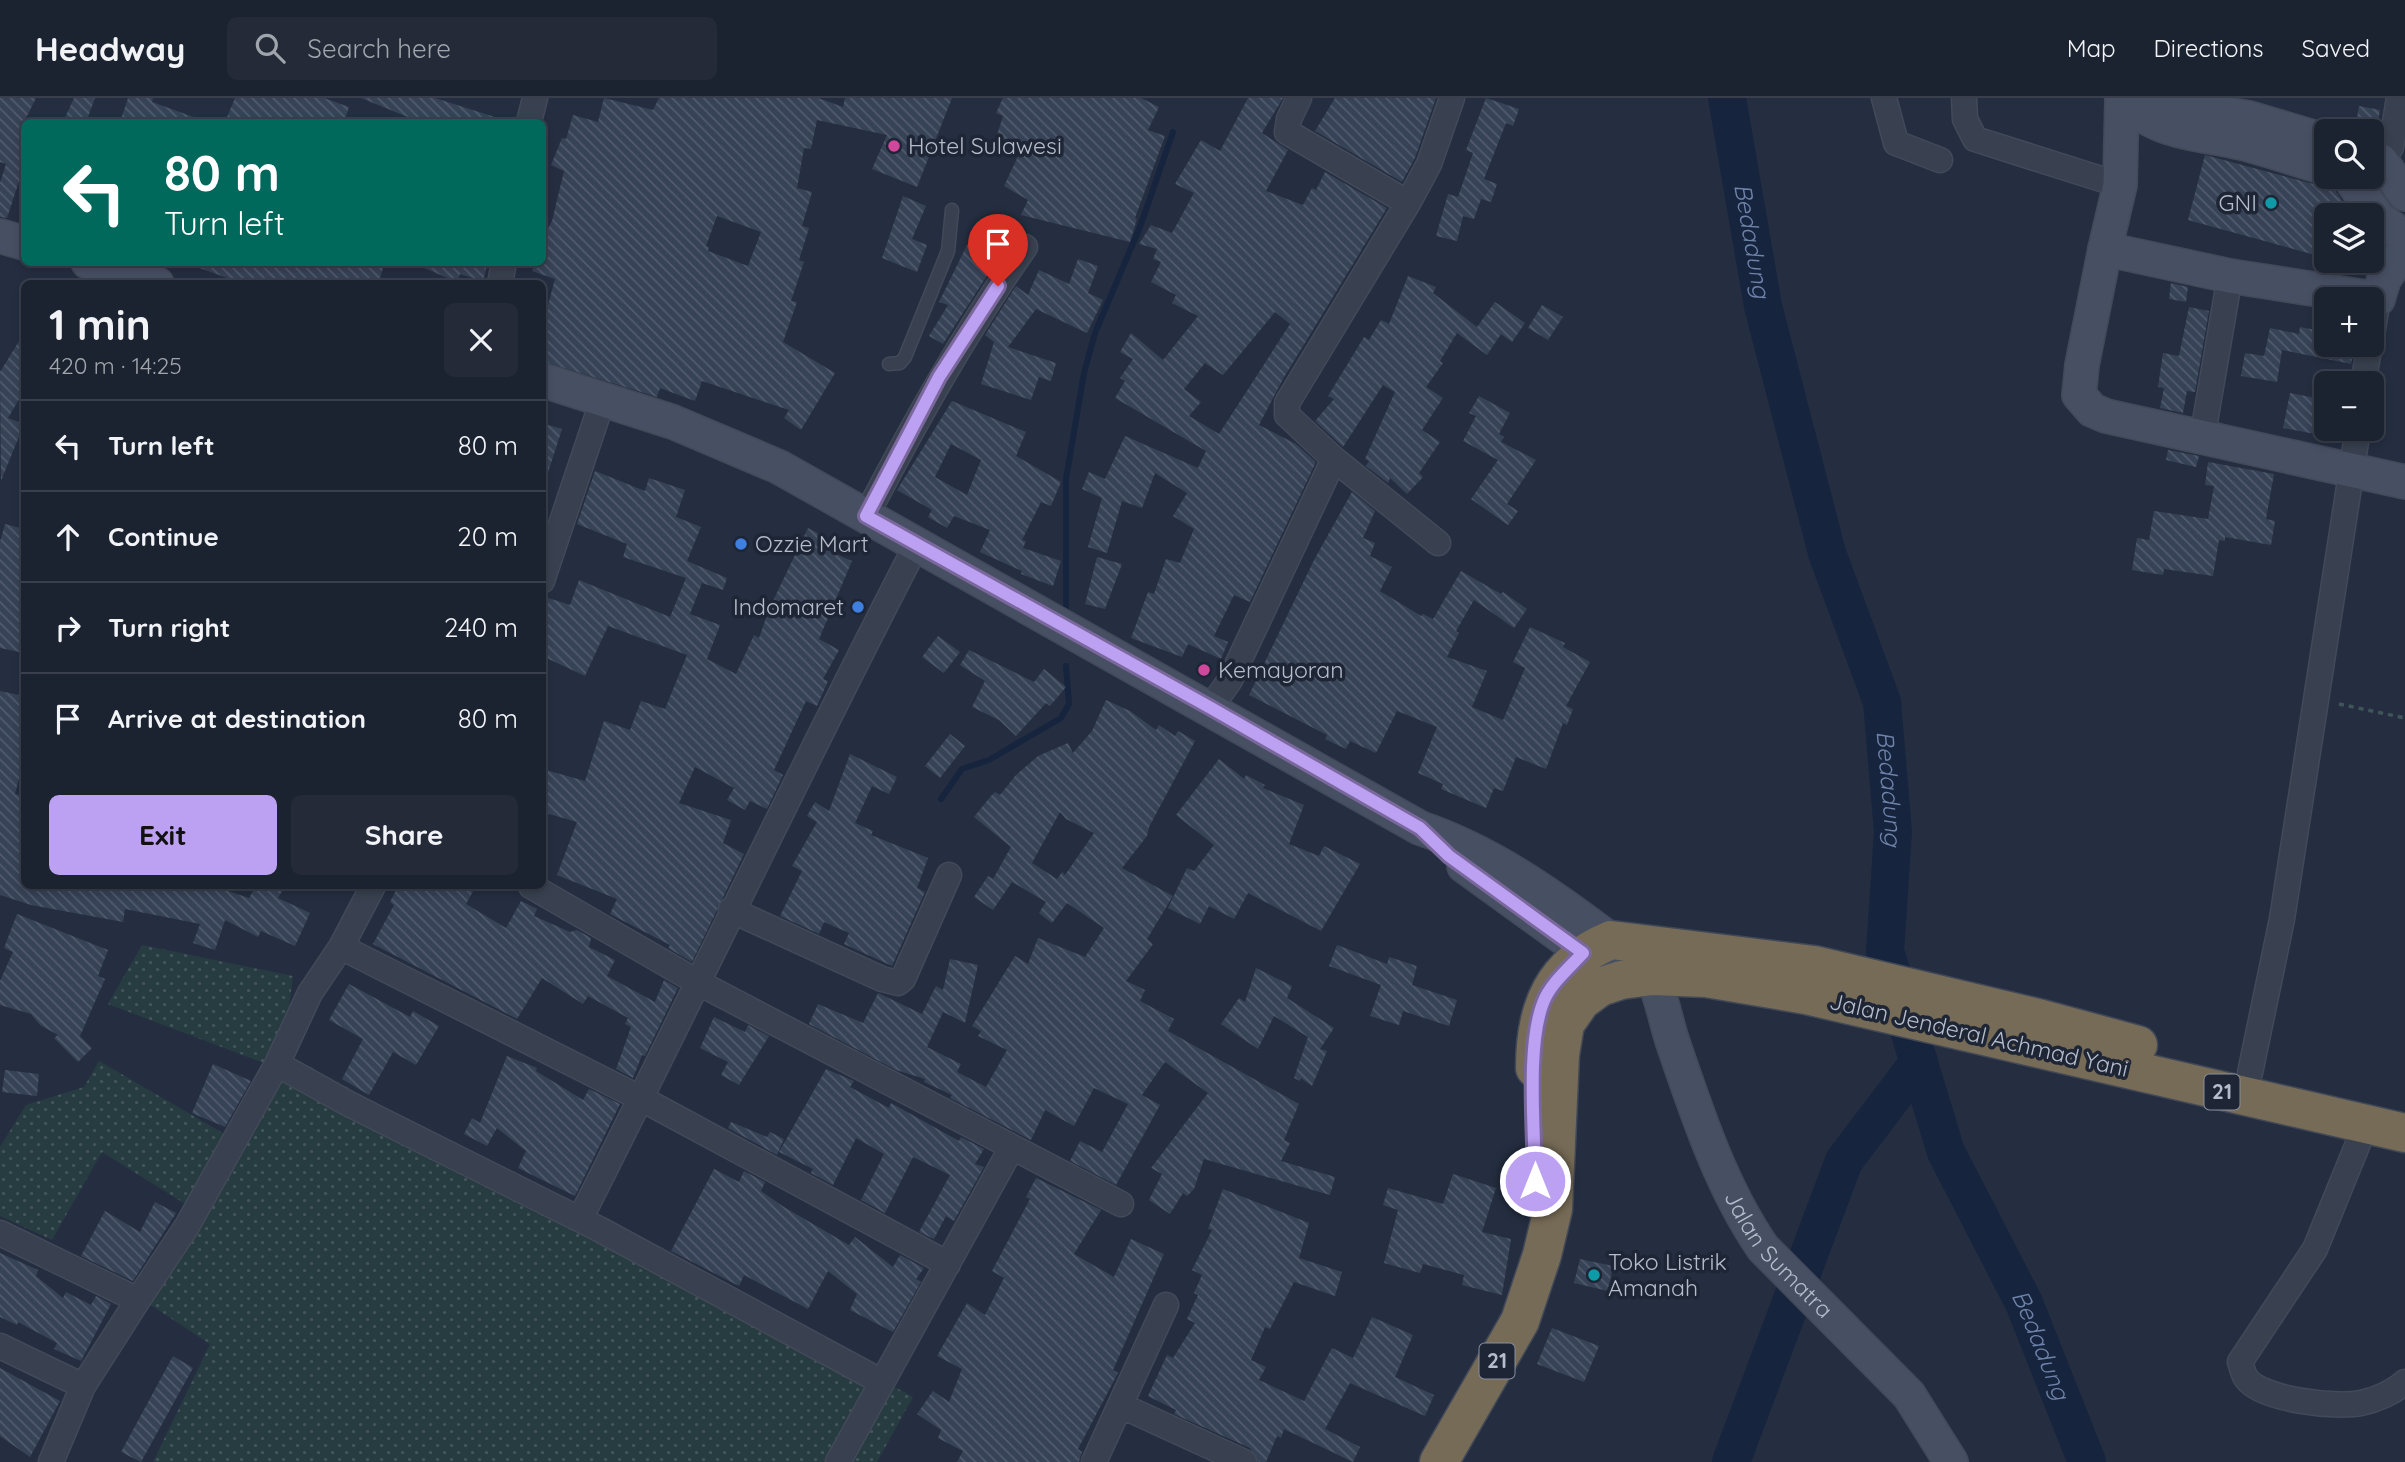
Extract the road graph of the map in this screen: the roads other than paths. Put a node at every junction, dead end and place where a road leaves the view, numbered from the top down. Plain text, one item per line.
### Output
1 (535, 98) edge
2 (1299, 98) edge
3 (1452, 98) edge
4 (1884, 98) edge
5 (1964, 98) edge
6 (2123, 98) edge
7 (2133, 98) edge
8 (2399, 98) edge
9 (530, 119) edge
10 (2249, 120) edge
11 (2314, 138) edge
12 (2384, 155) edge
13 (1940, 160) dead end
14 (2314, 161) edge
15 (2384, 182) edge
16 (2120, 185) junction
17 (2371, 189) edge
18 (2405, 194) edge
19 (1408, 203) junction
20 (952, 211) dead end
21 (0, 236) edge
22 (2405, 237) edge
23 (21, 242) edge
24 (1025, 247) dead end
25 (2105, 249) junction
26 (2405, 249) edge
27 (101, 266) edge
28 (2230, 276) junction
29 (144, 280) edge
30 (2382, 287) edge
31 (2314, 289) edge
32 (889, 364) dead end
33 (546, 381) edge
34 (603, 399) junction
35 (2202, 439) junction
36 (2357, 441) edge
37 (1334, 459) junction
38 (2353, 472) junction
39 (2405, 482) edge
40 (866, 516) junction
41 (1438, 543) dead end
42 (918, 544) junction
43 (546, 569) edge
44 (1211, 708) junction
45 (950, 875) dead end
46 (371, 889) edge
47 (536, 889) edge
48 (731, 909) junction
49 (1597, 946) junction
50 (341, 947) junction
51 (1637, 978) junction
52 (1810, 980) junction
53 (699, 983) junction
54 (2041, 1033) junction
55 (277, 1064) junction
56 (2250, 1073) junction
57 (642, 1099) junction
58 (2405, 1106) edge
59 (2366, 1124) junction
60 (2405, 1133) edge
61 (1012, 1147) junction
62 (1121, 1204) dead end
63 (580, 1219) junction
64 (0, 1233) edge
65 (1542, 1255) junction
66 (948, 1264) junction
67 (138, 1300) junction
68 (1166, 1305) dead end
69 (0, 1346) edge
70 (882, 1382) junction
71 (2405, 1382) edge
72 (83, 1386) junction
73 (1122, 1406) junction
74 (51, 1462) edge
75 (838, 1462) edge
76 (1094, 1462) edge
77 (1242, 1462) edge
78 (1439, 1462) edge
79 (1951, 1462) edge

1 - 9 street
2 - 19 street
3 - 19 street
4 - 13 street
5 - 16 street
6 - 10 main road
6 - 16 main road
7 - 10 main road
8 - 12 street
10 - 11 main road
10 - 14 main road
15 - 18 main road
16 - 25 main road
17 - 22 main road
19 - 37 street
20 - 32 lane
21 - 23 main road
24 - 40 street
25 - 28 main road
25 - 35 main road
26 - 30 main road
27 - 29 main road
28 - 31 main road
28 - 35 street
33 - 34 main road
34 - 40 main road
34 - 43 street
35 - 38 main road
36 - 38 street
37 - 41 street
37 - 44 street
38 - 39 main road
38 - 56 street
40 - 42 main road
42 - 44 main road
42 - 48 street
44 - 49 main road
45 - 48 street
46 - 50 street
47 - 53 street
48 - 53 street
49 - 51 main road
49 - 52 highway, Jalan Jenderal Achmad Yani / 21
49 - 65 highway, 21
50 - 55 street
50 - 57 street
51 - 52 highway, Jalan Jenderal Achmad Yani / 21
51 - 65 highway, Jalan Jenderal Achmad Yani / 21
51 - 79 main road, Jalan Sumatra
52 - 54 highway, Jalan Jenderal Achmad Yani / 21
53 - 57 street
53 - 61 street
54 - 56 highway, Jalan Jenderal Achmad Yani / 21
54 - 59 highway, Jalan Jenderal Achmad Yani / 21
55 - 63 street
55 - 67 street
56 - 58 highway, Jalan Jenderal Achmad Yani / 21
57 - 63 street
57 - 66 street
59 - 60 highway, Jalan Jenderal Achmad Yani / 21
59 - 71 street
61 - 62 street
61 - 66 street
63 - 70 street
64 - 67 street
65 - 78 highway, 21
66 - 70 street
67 - 72 street
68 - 73 street
69 - 72 street
70 - 75 street
72 - 74 street
73 - 76 street
73 - 77 street

